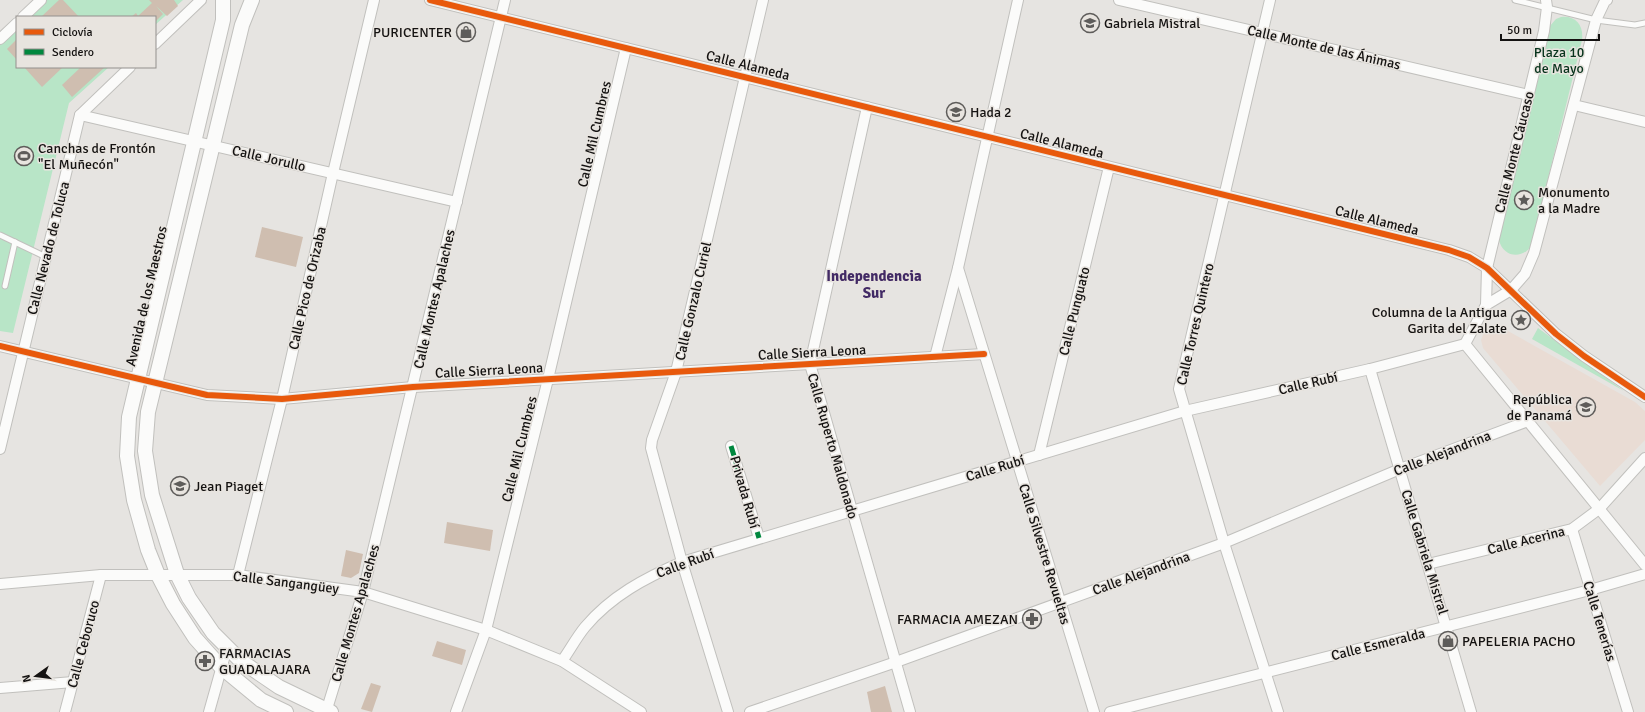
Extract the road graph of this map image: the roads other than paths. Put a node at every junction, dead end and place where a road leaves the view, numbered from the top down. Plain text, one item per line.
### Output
1 (40, 0) edge
2 (201, 0) edge
3 (223, 0) edge
4 (252, 0) edge
5 (374, 0) edge
6 (430, 0) edge
7 (505, 0) edge
8 (763, 0) edge
9 (1018, 0) edge
10 (1119, 0) edge
11 (1270, 0) edge
12 (1515, 0) edge
13 (1607, 0) edge
14 (1547, 4) edge
15 (24, 16) edge
16 (501, 17) junction
17 (1596, 20) junction
18 (16, 23) edge
19 (1645, 23) edge
20 (1262, 33) junction
21 (0, 39) edge
22 (156, 43) edge
23 (626, 48) junction
24 (129, 68) edge
25 (746, 77) junction
26 (1529, 95) junction
27 (1574, 105) junction
28 (867, 107) junction
29 (80, 115) junction
30 (1645, 122) edge
31 (988, 137) junction
32 (194, 141) junction
33 (213, 145) junction
34 (1109, 167) junction
35 (333, 173) junction
36 (1224, 195) junction
37 (457, 202) junction
38 (0, 235) edge
39 (15, 242) junction
40 (46, 256) junction
41 (958, 268) junction
42 (1487, 268) junction
43 (5, 286) dead end
44 (1511, 290) junction
45 (1486, 305) junction
46 (1465, 344) junction
47 (0, 346) edge
48 (23, 352) junction
49 (984, 354) junction
50 (935, 357) junction
51 (810, 364) junction
52 (1370, 369) junction
53 (676, 372) junction
54 (138, 378) junction
55 (548, 379) junction
56 (155, 382) junction
57 (413, 387) junction
58 (1645, 397) edge
59 (282, 399) junction
60 (1185, 411) junction
61 (1528, 421) junction
62 (732, 446) dead end
63 (0, 449) edge
64 (1039, 455) junction
65 (1645, 458) edge
66 (1017, 461) junction
67 (1400, 469) junction
68 (1599, 509) junction
69 (852, 511) junction
70 (1572, 529) junction
71 (759, 538) junction
72 (1224, 543) junction
73 (682, 562) junction
74 (1428, 564) junction
75 (1645, 565) edge
76 (177, 574) junction
77 (1645, 574) edge
78 (101, 575) junction
79 (158, 575) junction
80 (238, 575) junction
81 (0, 584) edge
82 (1590, 590) junction
83 (363, 592) junction
84 (1060, 602) junction
85 (1447, 626) junction
86 (486, 630) junction
87 (227, 648) junction
88 (562, 661) junction
89 (896, 662) junction
90 (221, 667) junction
91 (1265, 672) junction
92 (73, 682) junction
93 (0, 688) edge
94 (328, 711) edge
95 (66, 712) edge
96 (208, 712) edge
97 (286, 712) edge
98 (456, 712) edge
99 (641, 712) edge
100 (728, 712) edge
101 (750, 712) edge
102 (910, 712) edge
103 (1094, 712) edge
104 (1110, 712) edge
105 (1278, 712) edge
106 (1472, 712) edge
107 (1628, 712) edge

1 - 15 street
2 - 22 street
3 - 32 street, Avenida de los Maestros
4 - 33 street, Avenida de los Maestros
5 - 35 street, Calle Pico de Orizaba
6 - 16 street, Calle Alameda
7 - 16 street, Calle Montes Apalaches
8 - 25 street, Calle Gonzalo Curiel
9 - 31 street, Calle Silvestre Revueltas
10 - 20 street, Calle Monte de las Ánimas
11 - 20 street, Calle Torres Quintero
12 - 14 lane
13 - 17 street
14 - 17 lane
14 - 26 street, Calle Monte Cáucaso
16 - 23 street, Calle Alameda
16 - 37 street, Calle Montes Apalaches
17 - 19 lane
17 - 27 street
18 - 21 street
20 - 26 street, Calle Monte de las Ánimas
20 - 36 street, Calle Torres Quintero
23 - 25 street, Calle Alameda
23 - 55 street, Calle Mil Cumbres
24 - 29 street
25 - 28 street, Calle Alameda
25 - 53 street, Calle Gonzalo Curiel
26 - 42 street, Calle Monte Cáucaso
27 - 30 street
27 - 44 street
28 - 31 street, Calle Alameda
28 - 51 street, Calle Ruperto Maldonado
29 - 32 street, Calle Jorullo
29 - 40 street, Calle Nevado de Toluca
31 - 34 street, Calle Alameda
31 - 41 street, Calle Silvestre Revueltas
32 - 33 street, Calle Jorullo
32 - 54 street, Avenida de los Maestros
33 - 35 street, Calle Jorullo
33 - 56 street, Avenida de los Maestros
34 - 36 street, Calle Alameda
34 - 64 street, Calle Punguato
35 - 37 street, Calle Jorullo
35 - 59 street, Calle Pico de Orizaba
36 - 42 street, Calle Alameda
36 - 60 street, Calle Torres Quintero
37 - 57 street, Calle Montes Apalaches
38 - 39 lane
39 - 40 lane
39 - 43 lane
40 - 48 street, Calle Nevado de Toluca
41 - 49 street, Calle Silvestre Revueltas
41 - 50 street
42 - 44 street, Calle Alameda
42 - 45 street, Calle Monte Cáucaso
44 - 45 street
44 - 58 street, Calle Alameda
45 - 46 street, Calle Monte Cáucaso
46 - 52 street, Calle Rubí
46 - 61 street
47 - 48 street, Calle Sierra Leona
48 - 54 street, Calle Sierra Leona
48 - 63 street, Calle Nevado de Toluca
49 - 50 street, Calle Sierra Leona
49 - 66 street, Calle Silvestre Revueltas
50 - 51 street, Calle Sierra Leona
51 - 53 street, Calle Sierra Leona
51 - 69 street, Calle Ruperto Maldonado
52 - 60 street, Calle Rubí
52 - 67 street, Calle Gabriela Mistral
53 - 55 street, Calle Sierra Leona
53 - 73 street, Calle Gonzalo Curiel
54 - 56 street, Calle Sierra Leona
54 - 79 street, Avenida de los Maestros
55 - 57 street, Calle Sierra Leona
55 - 86 street, Calle Mil Cumbres
56 - 59 street, Calle Sierra Leona
56 - 76 street, Avenida de los Maestros
57 - 59 street, Calle Sierra Leona
57 - 83 street, Calle Montes Apalaches
59 - 80 street, Calle Pico de Orizaba
60 - 64 street, Calle Rubí
60 - 72 street, Calle Torres Quintero
61 - 67 street, Calle Alejandrina
61 - 68 street
62 - 71 street, Privada Rubí
64 - 66 street, Calle Rubí
65 - 68 street, Calle Acerina
66 - 69 street, Calle Rubí
66 - 84 street, Calle Silvestre Revueltas
67 - 72 street, Calle Alejandrina
67 - 74 street, Calle Gabriela Mistral
68 - 70 street, Calle Acerina
68 - 75 street
69 - 71 street, Calle Rubí
69 - 89 street, Calle Ruperto Maldonado
70 - 74 street, Calle Acerina
70 - 82 street, Calle Tenerías
71 - 73 street, Calle Rubí
72 - 84 street, Calle Alejandrina
72 - 91 street, Calle Torres Quintero
73 - 88 street, Calle Rubí
73 - 100 street, Calle Gonzalo Curiel
74 - 85 street, Calle Gabriela Mistral
76 - 79 street, Calle Sangangüey
76 - 80 street, Calle Sangangüey
76 - 87 street, Avenida de los Maestros
77 - 82 street, Calle Esmeralda
78 - 79 street, Calle Sangangüey
78 - 81 street, Calle Sangangüey
78 - 92 street, Calle Ceboruco
79 - 90 street, Avenida de los Maestros
80 - 83 street, Calle Sangangüey
82 - 85 street, Calle Esmeralda
82 - 107 street, Calle Tenerías
83 - 86 street, Calle Sangangüey
83 - 94 street, Calle Montes Apalaches
84 - 89 street, Calle Alejandrina
84 - 103 street, Calle Silvestre Revueltas
85 - 91 street, Calle Esmeralda
85 - 106 street, Calle Gabriela Mistral
86 - 88 street, Calle Sangangüey
86 - 98 street, Calle Mil Cumbres
87 - 90 street
87 - 94 street, Avenida de los Maestros
88 - 99 street, Calle Sangangüey
89 - 101 street, Calle Alejandrina
89 - 102 street, Calle Ruperto Maldonado
90 - 96 street
90 - 97 street, Avenida de los Maestros
91 - 104 street, Calle Esmeralda
91 - 105 street, Calle Torres Quintero
92 - 93 street
92 - 95 street, Calle Ceboruco

